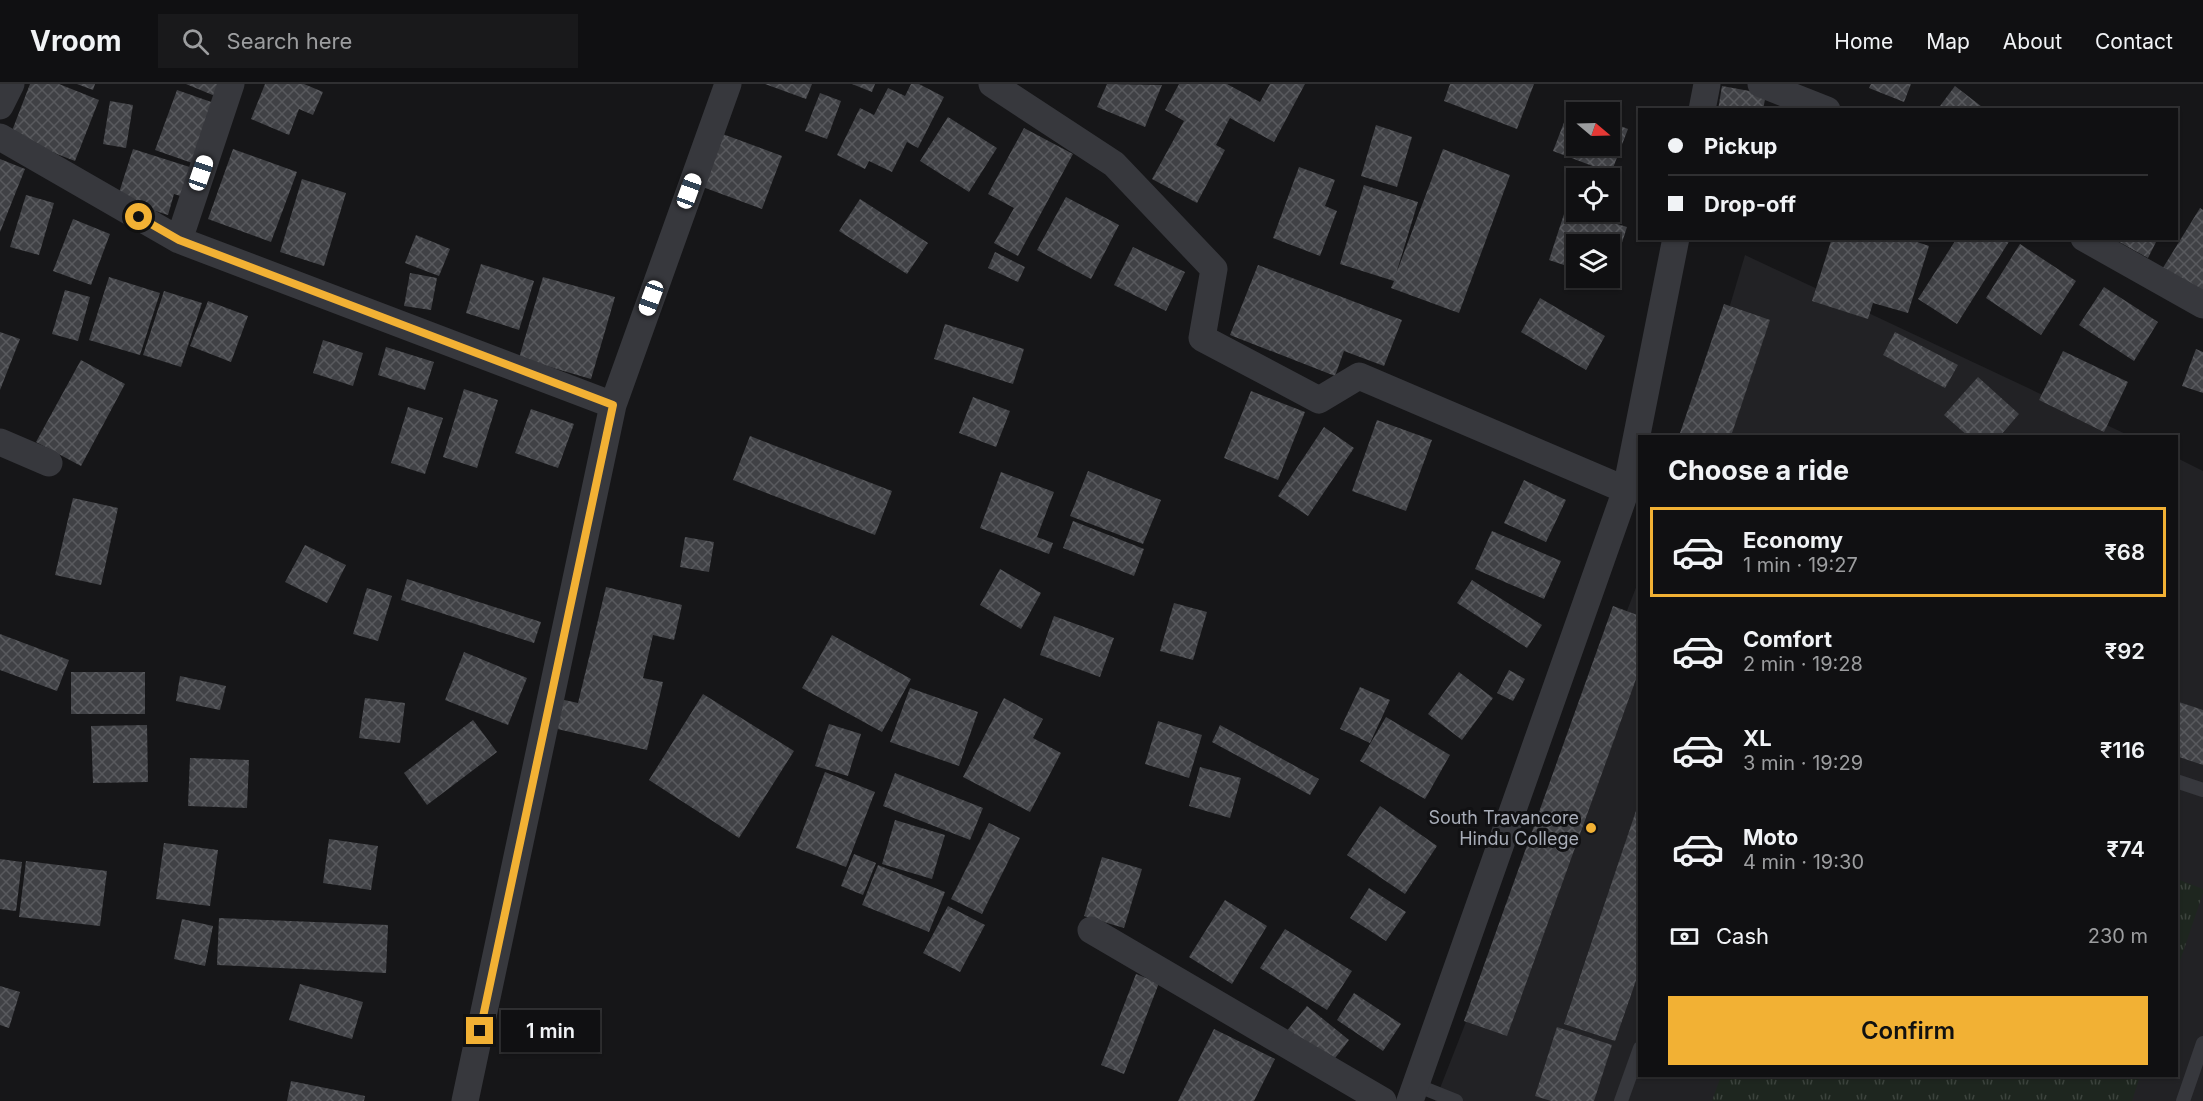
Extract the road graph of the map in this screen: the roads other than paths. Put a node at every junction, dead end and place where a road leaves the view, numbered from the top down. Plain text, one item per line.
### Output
1 (11, 84) edge
2 (231, 84) edge
3 (728, 84) edge
4 (992, 84) edge
5 (1707, 84) edge
6 (1761, 84) edge
7 (0, 106) edge
8 (1702, 108) edge
9 (1822, 108) edge
10 (0, 137) edge
11 (179, 240) junction
12 (1676, 240) edge
13 (2088, 240) edge
14 (2203, 305) edge
15 (613, 405) junction
16 (0, 442) edge
17 (49, 463) dead end
18 (1626, 490) junction
19 (2178, 782) edge
20 (2203, 790) edge
21 (1091, 930) dead end
22 (2203, 1043) edge
23 (1638, 1054) edge
24 (1413, 1093) edge
25 (465, 1101) edge
26 (1383, 1101) edge
27 (1456, 1101) edge
28 (1621, 1101) edge
29 (2183, 1101) edge

1 - 7 street
2 - 11 street
3 - 15 street
4 - 18 street
5 - 8 street
6 - 9 street
10 - 11 street
11 - 15 street
12 - 18 street
13 - 14 street
15 - 25 street
16 - 17 street
18 - 24 street
19 - 20 lane
21 - 26 street
22 - 29 lane
23 - 28 lane
24 - 27 lane

